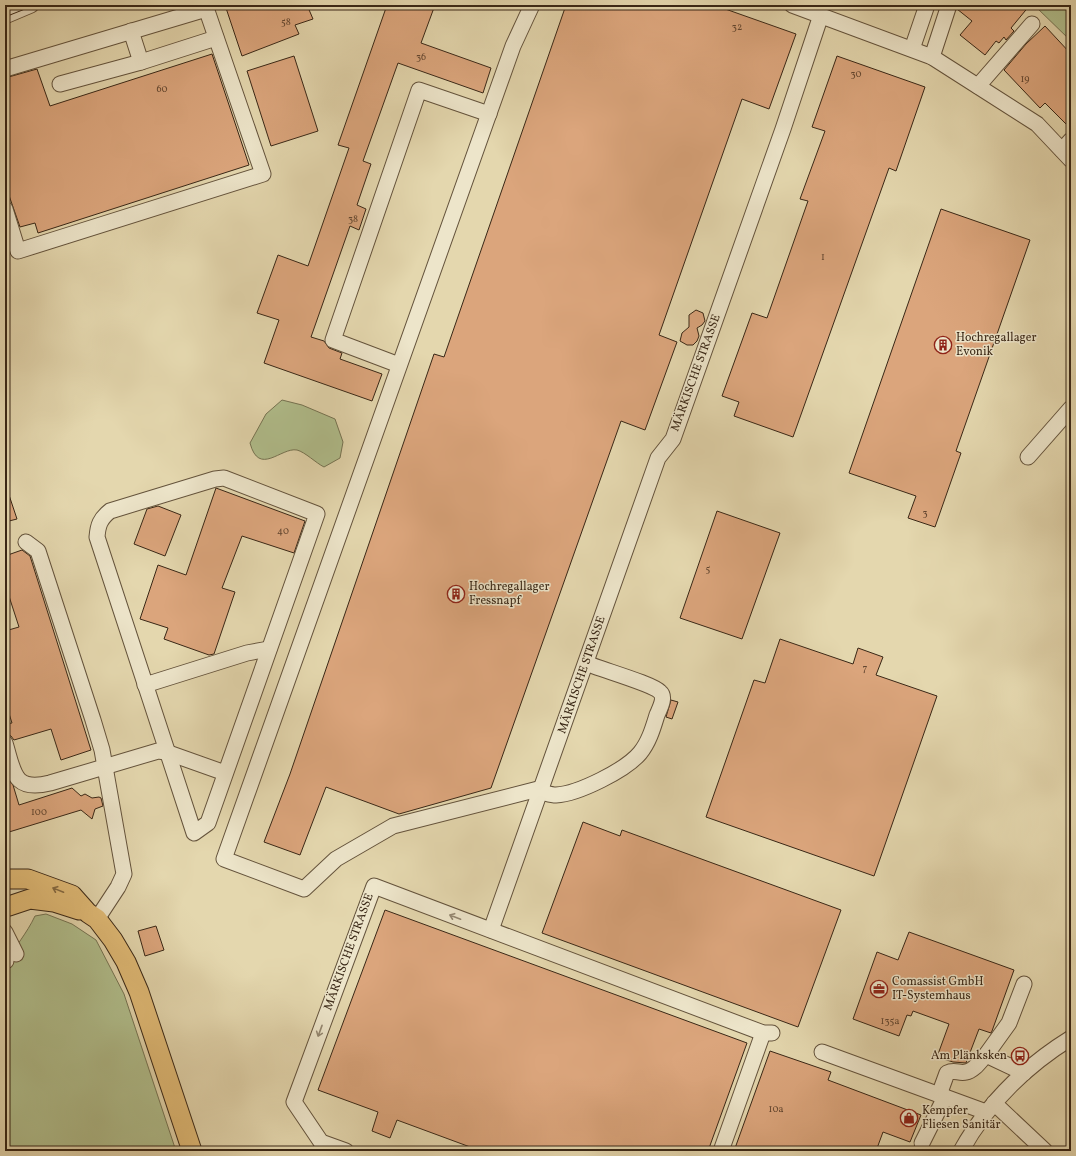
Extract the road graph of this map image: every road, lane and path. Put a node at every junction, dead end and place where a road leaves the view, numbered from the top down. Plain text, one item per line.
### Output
1 (30, 5) edge
2 (532, 5) edge
3 (792, 5) edge
4 (927, 5) edge
5 (949, 5) edge
6 (205, 7) edge
7 (10, 11) edge
8 (821, 15) junction
9 (1032, 24) dead end
10 (131, 31) junction
11 (216, 38) junction
12 (912, 49) junction
13 (932, 56) junction
14 (141, 62) junction
15 (5, 69) edge
16 (60, 84) dead end
17 (978, 86) junction
18 (488, 114) junction
19 (1068, 150) edge
20 (5, 209) edge
21 (399, 365) junction
22 (1071, 408) edge
23 (1028, 457) dead end
24 (26, 542) dead end
25 (268, 649) junction
26 (586, 663) junction
27 (145, 686) junction
28 (5, 742) edge
29 (166, 752) junction
30 (104, 767) junction
31 (224, 773) junction
32 (542, 790) junction
33 (5, 879) edge
34 (5, 882) edge
35 (7, 912) edge
36 (92, 916) junction
37 (492, 930) junction
38 (5, 932) edge
39 (9, 958) edge
40 (1024, 984) dead end
41 (1071, 1038) edge
42 (822, 1052) dead end
43 (986, 1055) junction
44 (1024, 1073) junction
45 (942, 1096) junction
46 (990, 1108) junction
47 (922, 1143) dead end
48 (192, 1151) edge
49 (346, 1151) edge
50 (721, 1151) edge
51 (961, 1151) edge
52 (1045, 1151) edge

1 - 7 street
2 - 18 street
3 - 8 street
4 - 12 street
5 - 13 street
6 - 10 street
6 - 11 street
8 - 12 street
8 - 26 street, MÄRKISCHE STRASSE
9 - 17 street
10 - 14 street
10 - 15 street
11 - 14 street
11 - 20 street
12 - 13 street
13 - 17 street
14 - 16 street
17 - 19 street
18 - 21 street
18 - 21 street
21 - 32 street
22 - 23 street
24 - 30 street
25 - 27 street
25 - 27 street
25 - 31 street
26 - 32 street, MÄRKISCHE STRASSE
26 - 32 street
27 - 29 street
28 - 30 street
29 - 30 street
29 - 31 street
29 - 31 street
30 - 36 street
32 - 37 street, MÄRKISCHE STRASSE
36 -> 33 main road
34 - 35 main road
35 - 36 main road
36 - 48 main road
37 -> 49 street, MÄRKISCHE STRASSE
37 - 50 street
38 - 39 street
40 - 43 street
41 - 44 street
42 - 45 street
43 - 44 street
43 - 45 street
44 - 46 street
45 - 46 street
45 - 47 street
46 - 51 street
46 - 52 street

